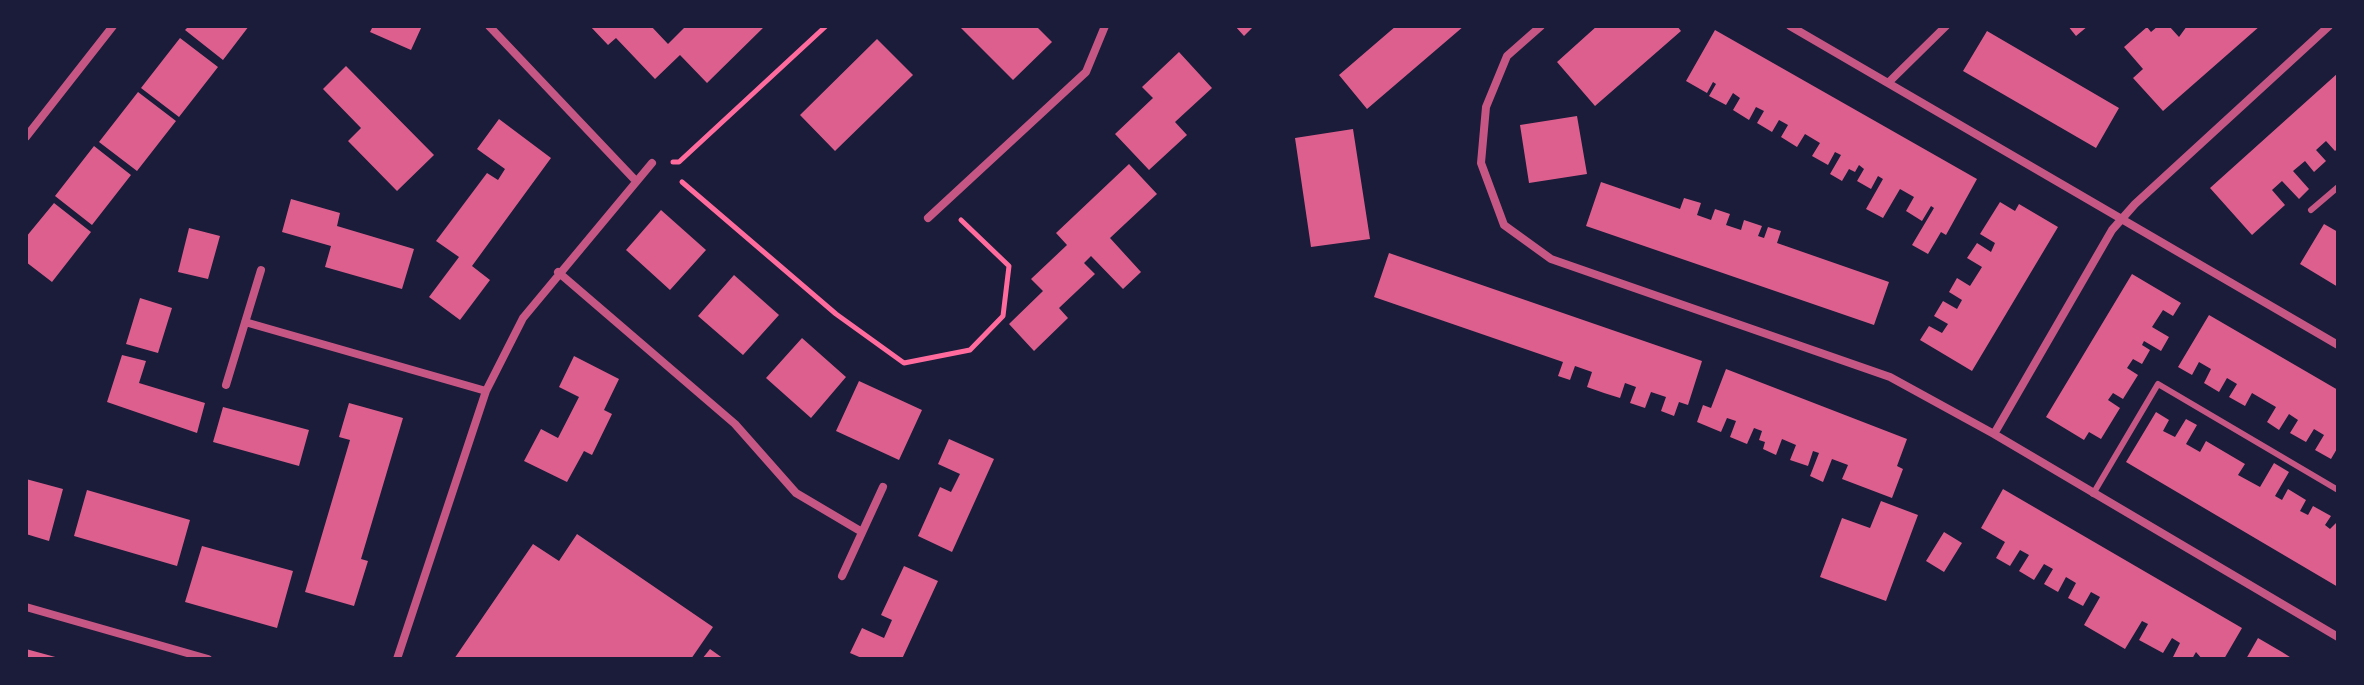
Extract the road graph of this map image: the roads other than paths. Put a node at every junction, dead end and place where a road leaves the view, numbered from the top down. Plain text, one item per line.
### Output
1 (113, 26) edge
2 (489, 26) edge
3 (1105, 26) edge
4 (1541, 26) edge
5 (1790, 26) edge
6 (1946, 26) edge
7 (2329, 26) edge
8 (1888, 83) junction
9 (26, 137) edge
10 (652, 163) road end
11 (635, 180) junction
12 (2338, 187) edge
13 (2311, 210) dead end
14 (928, 218) dead end
15 (2122, 218) junction
16 (261, 270) dead end
17 (558, 272) junction
18 (245, 322) junction
19 (2338, 345) edge
20 (226, 385) dead end
21 (486, 391) junction
22 (1994, 434) junction
23 (883, 487) dead end
24 (2338, 490) edge
25 (2092, 495) junction
26 (862, 532) junction
27 (842, 576) dead end
28 (26, 607) edge
29 (2338, 637) edge
30 (208, 659) edge
31 (397, 659) edge

1 - 9 street
2 - 11 street
3 - 14 street
4 - 22 street
5 - 8 street
6 - 8 street
7 - 15 street
8 - 15 street
10 - 11 street
11 - 17 street
12 - 13 lane
15 - 19 street
15 - 22 street
16 - 18 street
17 - 21 street
17 - 26 street
18 - 20 street
18 - 21 street
21 - 31 street
22 - 25 street
23 - 26 street
24 - 25 lane
25 - 29 street
26 - 27 street
28 - 30 street

